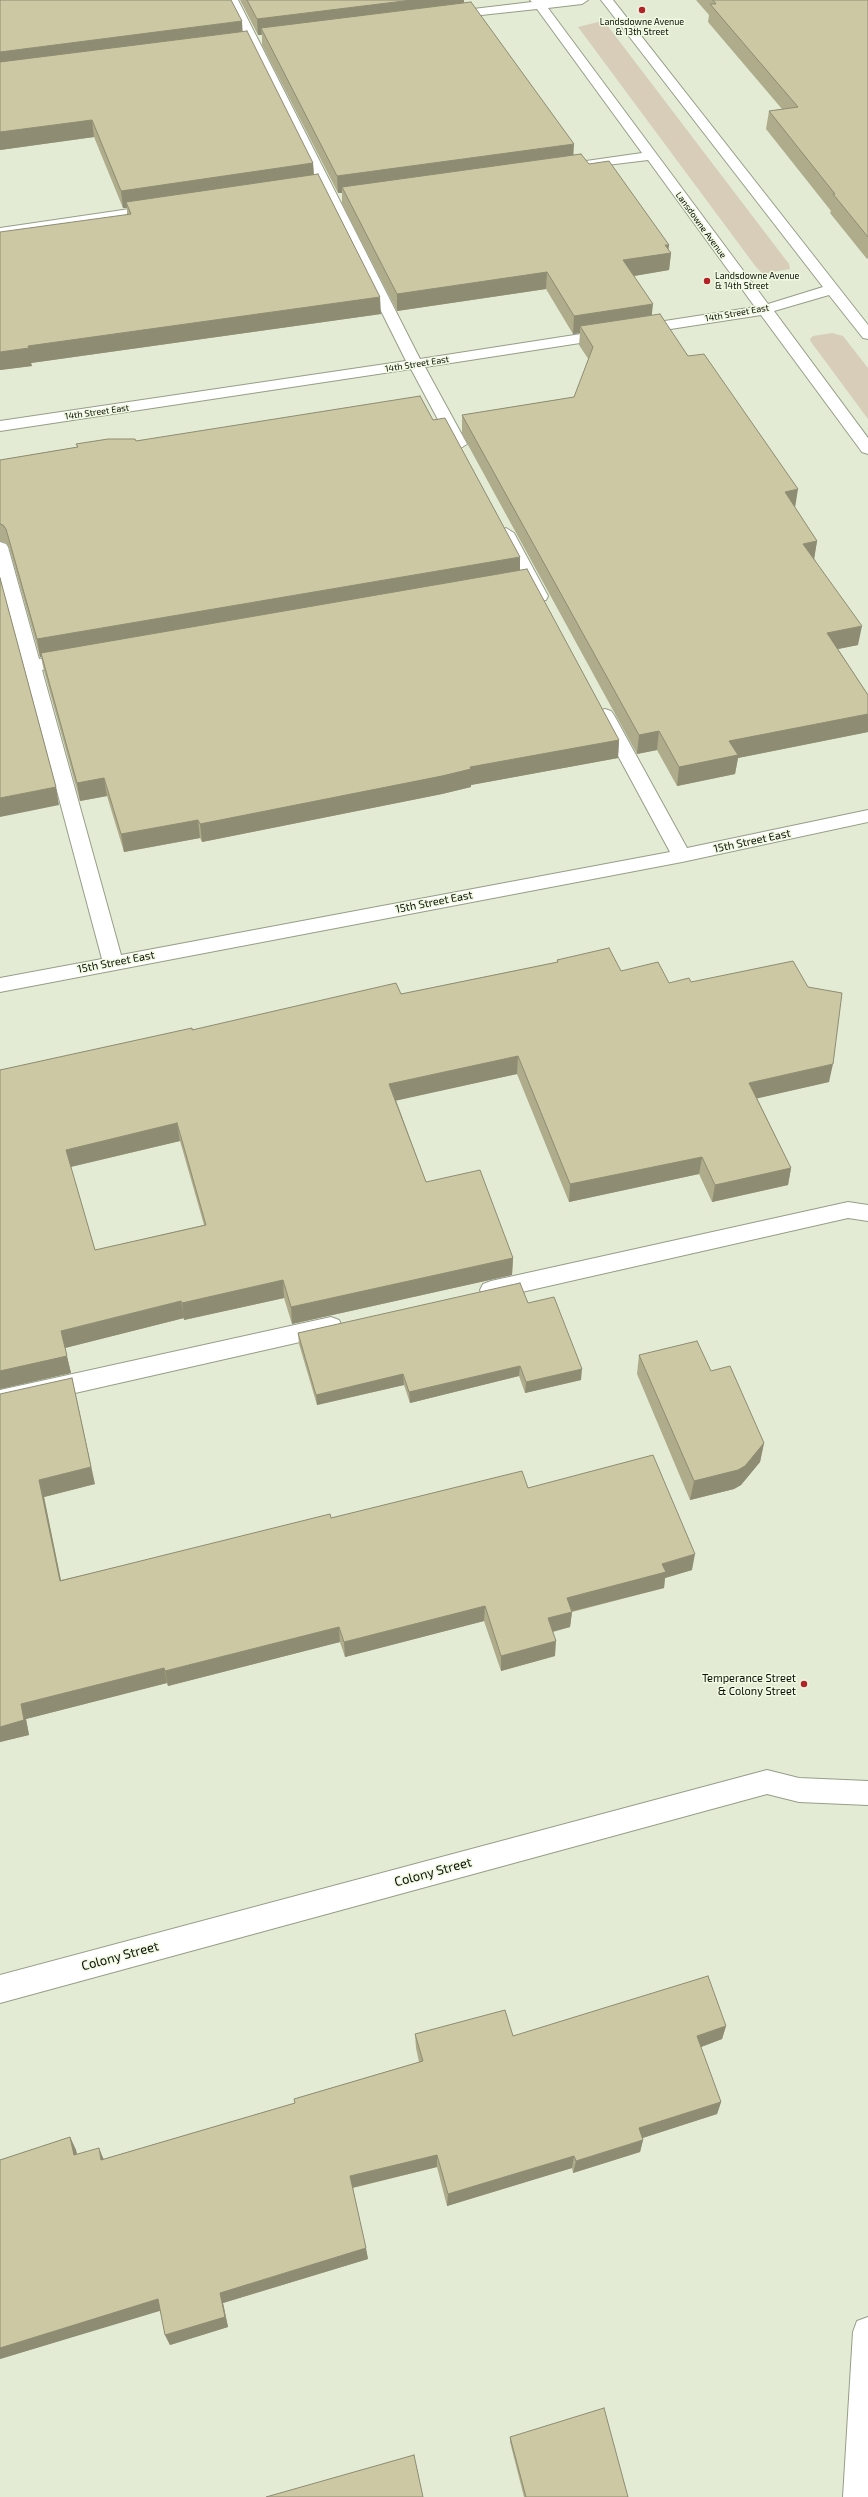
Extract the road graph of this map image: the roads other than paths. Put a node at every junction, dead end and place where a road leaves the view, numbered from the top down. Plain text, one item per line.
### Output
1 (232, 0) edge
2 (582, 0) edge
3 (607, 0) edge
4 (537, 2) edge
5 (432, 18) edge
6 (269, 40) edge
7 (254, 42) junction
8 (238, 44) edge
9 (652, 156) junction
10 (562, 168) edge
11 (326, 184) junction
12 (310, 186) edge
13 (349, 198) edge
14 (333, 200) junction
15 (171, 207) edge
16 (0, 232) edge
17 (832, 289) junction
18 (763, 310) junction
19 (868, 335) edge
20 (416, 364) junction
21 (0, 426) edge
22 (868, 449) edge
23 (465, 455) edge
24 (498, 517) edge
25 (0, 547) edge
26 (546, 607) edge
27 (87, 656) edge
28 (32, 666) junction
29 (599, 703) edge
30 (868, 816) edge
31 (682, 856) junction
32 (113, 962) junction
33 (0, 985) edge
34 (868, 1213) edge
35 (475, 1294) edge
36 (350, 1321) edge
37 (0, 1400) edge
38 (868, 1793) edge
39 (0, 1989) edge
40 (868, 2332) edge
41 (859, 2497) edge

1 - 7 street
2 - 4 street
3 - 17 street
4 - 5 street
4 - 9 street, Lansdowne Avenue
6 - 7 street
7 - 8 street
7 - 11 street
9 - 10 street
9 - 18 street, Lansdowne Avenue
11 - 12 street
11 - 14 street
13 - 14 street
14 - 20 street
15 - 16 street
17 - 18 street, 14th Street East
17 - 19 street
18 - 20 street, 14th Street East
18 - 22 street, Lansdowne Avenue
20 - 21 street, 14th Street East
20 - 23 street
24 - 26 street
25 - 28 street
27 - 28 street
28 - 32 street
29 - 31 street
30 - 31 street, 15th Street East
31 - 32 street, 15th Street East
32 - 33 street, 15th Street East
34 - 35 street
36 - 37 street
38 - 39 street, Colony Street
40 - 41 street

